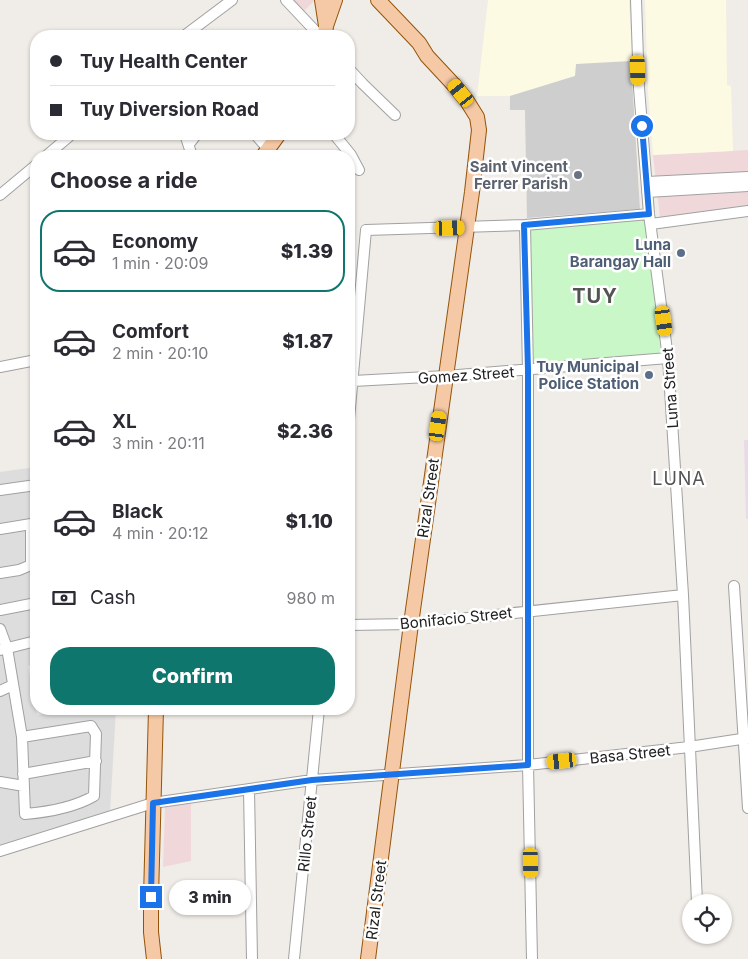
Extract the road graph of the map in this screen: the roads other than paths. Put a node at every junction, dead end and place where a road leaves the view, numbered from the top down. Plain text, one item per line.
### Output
1 (232, 0) edge
2 (286, 0) edge
3 (322, 0) edge
4 (335, 0) edge
5 (368, 0) edge
6 (378, 0) edge
7 (636, 0) edge
8 (192, 30) edge
9 (320, 30) edge
10 (323, 30) edge
11 (324, 30) edge
12 (427, 56) junction
13 (355, 75) edge
14 (395, 115) dead end
15 (65, 140) edge
16 (339, 140) edge
17 (53, 150) edge
18 (347, 150) edge
19 (355, 162) edge
20 (30, 170) edge
21 (359, 170) dead end
22 (748, 177) edge
23 (748, 186) edge
24 (647, 187) junction
25 (0, 195) edge
26 (748, 211) edge
27 (650, 219) junction
28 (524, 225) junction
29 (467, 227) junction
30 (360, 291) junction
31 (355, 292) edge
32 (355, 355) edge
33 (668, 358) junction
34 (30, 361) edge
35 (0, 367) edge
36 (528, 370) junction
37 (446, 376) junction
38 (355, 381) edge
39 (30, 486) edge
40 (0, 490) edge
41 (30, 524) edge
42 (0, 529) edge
43 (30, 565) edge
44 (0, 574) edge
45 (734, 586) dead end
46 (683, 595) junction
47 (30, 604) edge
48 (0, 610) edge
49 (527, 611) junction
50 (410, 624) junction
51 (355, 625) edge
52 (0, 629) edge
53 (30, 642) edge
54 (4, 649) edge
55 (13, 685) junction
56 (0, 691) edge
57 (156, 715) edge
58 (319, 715) edge
59 (22, 737) junction
60 (746, 739) edge
61 (689, 747) junction
62 (96, 761) junction
63 (528, 765) junction
64 (23, 774) junction
65 (392, 775) junction
66 (312, 780) junction
67 (0, 782) edge
68 (24, 786) junction
69 (248, 789) junction
70 (153, 803) junction
71 (748, 808) edge
72 (0, 851) edge
73 (697, 894) edge
74 (154, 959) edge
75 (252, 959) edge
76 (294, 959) edge
77 (368, 959) edge
78 (532, 959) edge

1 - 8 street
2 - 9 street
3 - 10 main road
4 - 11 main road
5 - 12 main road, Rizal Street
6 - 12 main road, Rizal Street
7 - 24 street, Luna Street
12 - 29 main road, Rizal Street
13 - 14 street
15 - 17 street
16 - 18 street
19 - 21 street
20 - 25 street
22 - 24 street
23 - 24 street
24 - 27 street, Luna Street
26 - 27 street
27 - 28 street
27 - 33 street, Luna Street
28 - 29 street
28 - 36 street
29 - 30 street
29 - 37 main road, Rizal Street
30 - 31 street
30 - 32 street
33 - 36 street, Gomez Street
33 - 46 street, Luna Street
34 - 35 street
36 - 37 street, Gomez Street
36 - 49 street
37 - 38 street, Gomez Street
37 - 50 main road, Rizal Street
39 - 40 street
41 - 42 street
43 - 44 street
45 - 60 street
46 - 49 street, Bonifacio Street
46 - 61 street, Luna Street
47 - 48 street
49 - 50 street, Bonifacio Street
49 - 63 street
50 - 51 street, Bonifacio Street
50 - 65 main road, Rizal Street
52 - 54 street
53 - 54 street
54 - 55 street
55 - 56 street
55 - 59 street
57 - 70 main road
58 - 66 street, Rillo Street
59 - 62 street
59 - 64 street
60 - 61 street, Basa Street
60 - 71 street
61 - 63 street, Basa Street
61 - 73 street, Luna Street
62 - 64 street
62 - 68 street
63 - 65 street, Basa Street
63 - 78 street
64 - 68 street
65 - 66 street, Basa Street
65 - 77 main road, Rizal Street
66 - 69 street, Basa Street
66 - 76 street, Rillo Street
67 - 68 street
69 - 70 street, Basa Street
69 - 75 street
70 - 72 street, Basa Street
70 - 74 main road

